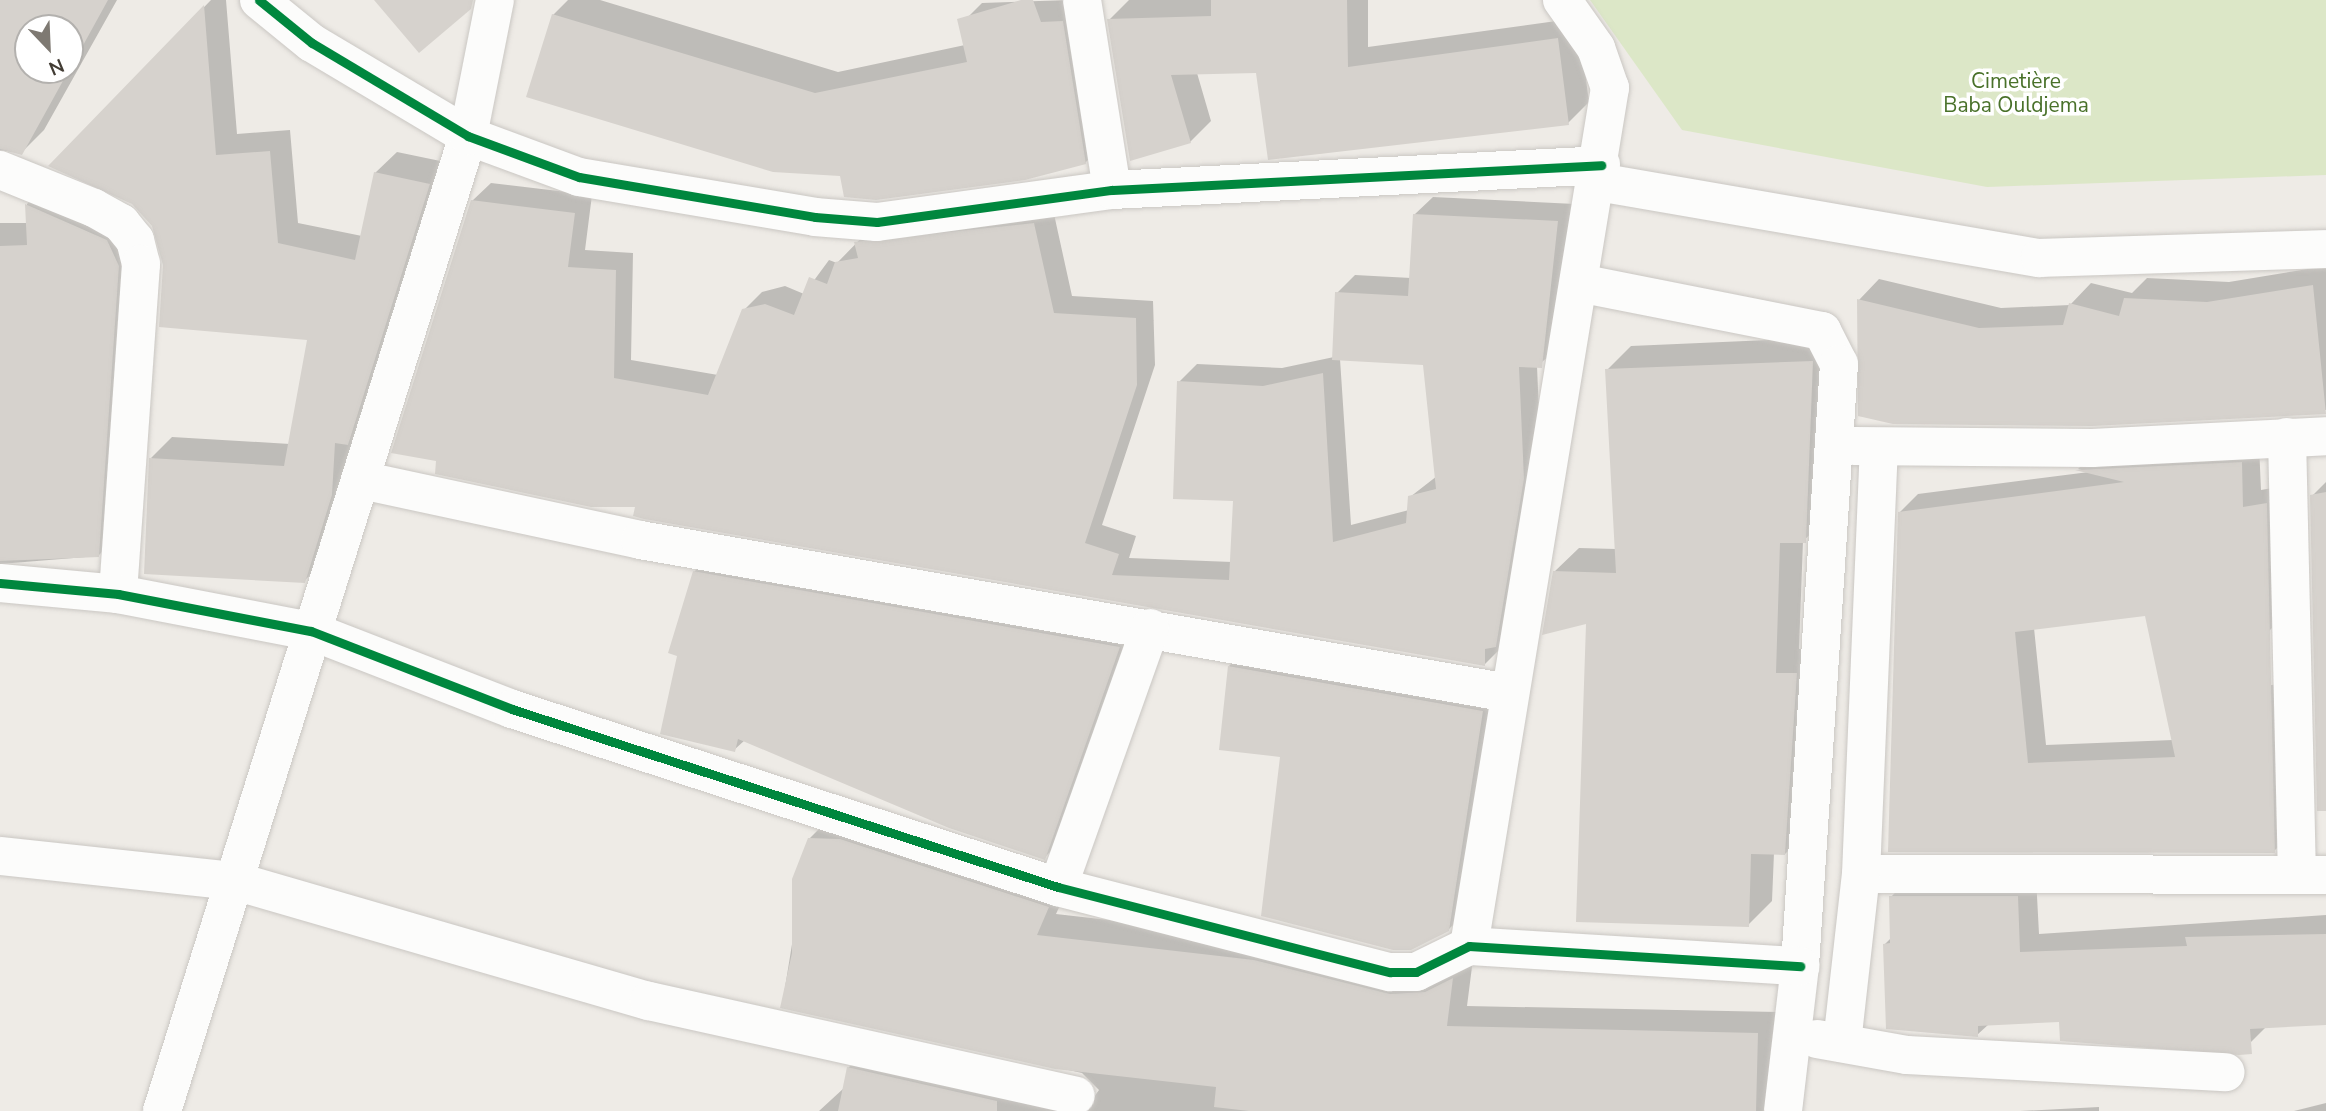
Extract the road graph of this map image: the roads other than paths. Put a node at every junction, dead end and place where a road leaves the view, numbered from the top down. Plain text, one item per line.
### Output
1 (259, 0) edge
2 (467, 0) edge
3 (1082, 0) edge
4 (1562, 0) edge
5 (494, 14) edge
6 (468, 136) junction
7 (0, 170) edge
8 (1600, 174) junction
9 (1112, 190) junction
10 (2326, 249) edge
11 (1579, 283) junction
12 (2326, 436) edge
13 (2287, 437) junction
14 (1834, 444) junction
15 (1879, 449) junction
16 (361, 480) junction
17 (0, 583) edge
18 (118, 594) junction
19 (1150, 628) junction
20 (311, 631) junction
21 (1509, 693) junction
22 (0, 856) edge
23 (1861, 874) junction
24 (2311, 875) edge
25 (234, 881) junction
26 (1058, 887) junction
27 (1469, 946) junction
28 (1800, 966) junction
29 (1791, 1036) junction
30 (1842, 1043) junction
31 (2226, 1072) dead end
32 (1076, 1096) dead end
33 (162, 1111) edge
34 (1783, 1111) edge

1 - 6 street
2 - 5 street
3 - 9 street
4 - 8 street
5 - 6 street
6 - 9 street
6 - 16 street
7 - 18 street
8 - 9 street
8 - 10 street
8 - 11 street
11 - 14 street
11 - 21 street
12 - 13 street
13 - 15 street
13 - 24 street
14 - 15 street
14 - 28 street
15 - 23 street
16 - 19 street
16 - 20 street
17 - 18 street
18 - 20 street
19 - 21 street
19 - 26 street
20 - 25 street
20 - 26 street
21 - 27 street
22 - 25 street
23 - 24 street
23 - 30 street
25 - 32 street
25 - 33 street
26 - 27 street
27 - 28 street
28 - 29 street
29 - 30 street
29 - 34 street
30 - 31 street

